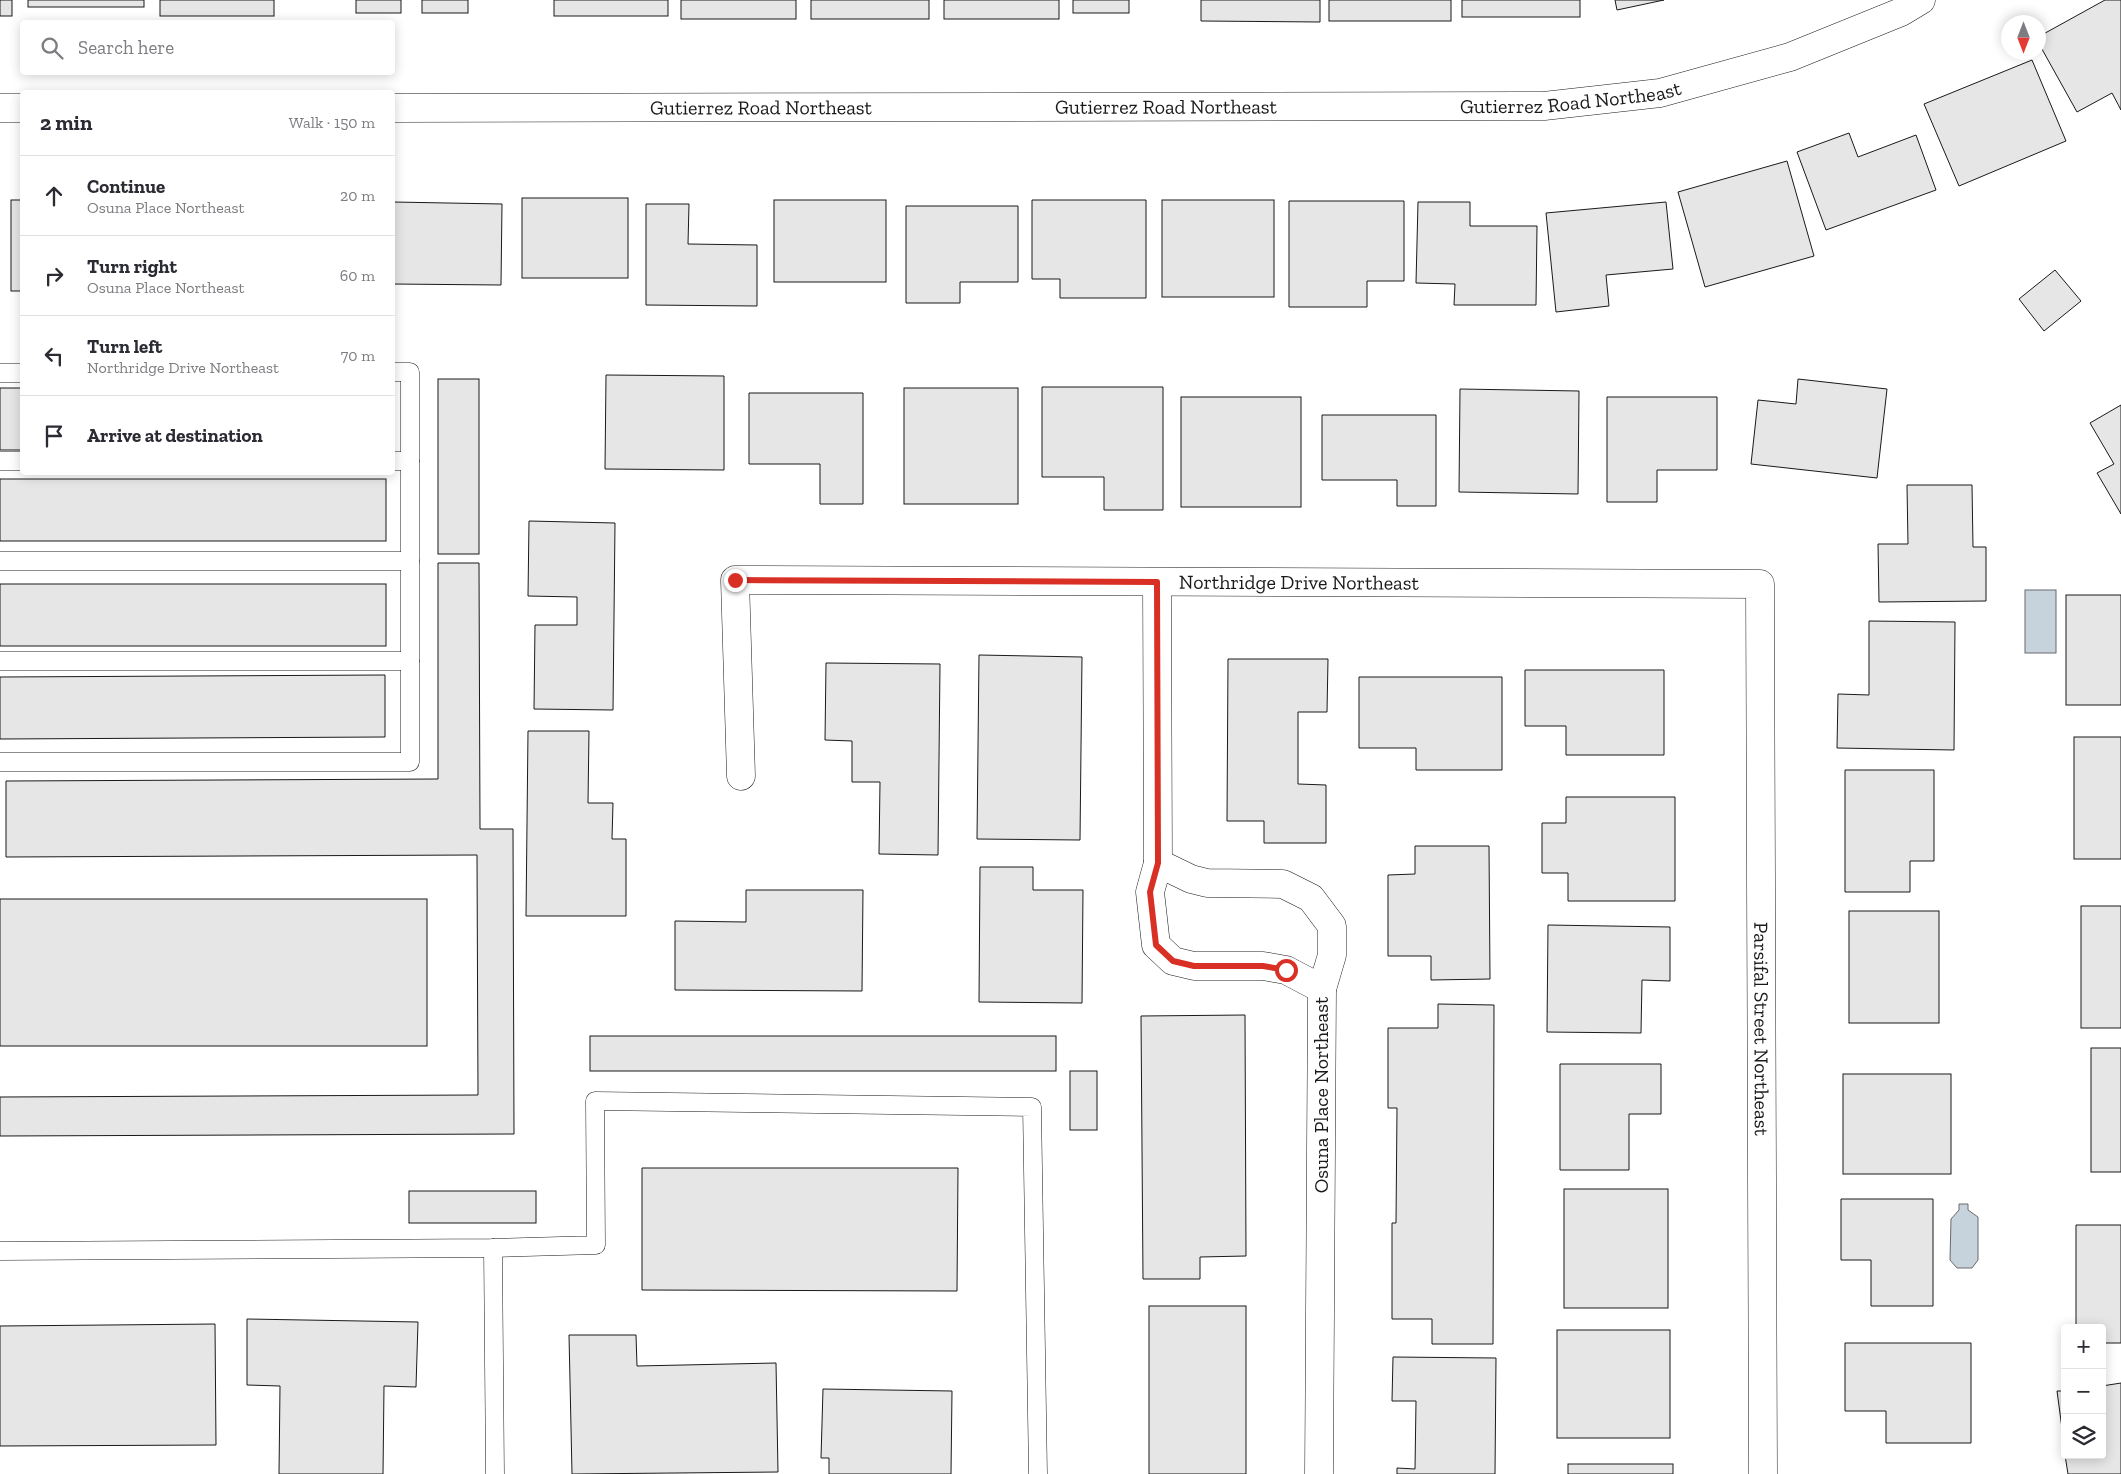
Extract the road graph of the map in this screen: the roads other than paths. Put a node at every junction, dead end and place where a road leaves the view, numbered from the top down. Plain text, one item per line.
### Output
1 (1921, 0) edge
2 (0, 108) edge
3 (20, 108) edge
4 (395, 108) edge
5 (395, 372) edge
6 (0, 373) edge
7 (20, 373) edge
8 (0, 461) edge
9 (20, 461) edge
10 (401, 461) edge
11 (0, 561) edge
12 (410, 561) junction
13 (1157, 582) junction
14 (1760, 584) joint
15 (0, 660) edge
16 (410, 660) junction
17 (0, 762) edge
18 (741, 776) dead end
19 (1158, 863) junction
20 (1322, 989) junction
21 (494, 1248) junction
22 (0, 1251) edge
23 (495, 1474) edge
24 (1038, 1474) edge
25 (1320, 1474) edge
26 (1763, 1474) edge

1 - 4 street, Gutierrez Road Northeast
2 - 3 street
5 - 10 lane
6 - 7 lane
8 - 9 lane
10 - 12 lane
11 - 12 lane
12 - 16 lane
13 - 14 street, Northridge Drive Northeast
13 - 18 street, Northridge Drive Northeast
13 - 19 street, Osuna Place Northeast
14 - 26 street, Parsifal Street Northeast
15 - 16 lane
16 - 17 lane
19 - 20 street
19 - 20 street, Osuna Place Northeast
20 - 25 street, Osuna Place Northeast
21 - 22 lane
21 - 23 lane
21 - 24 lane

